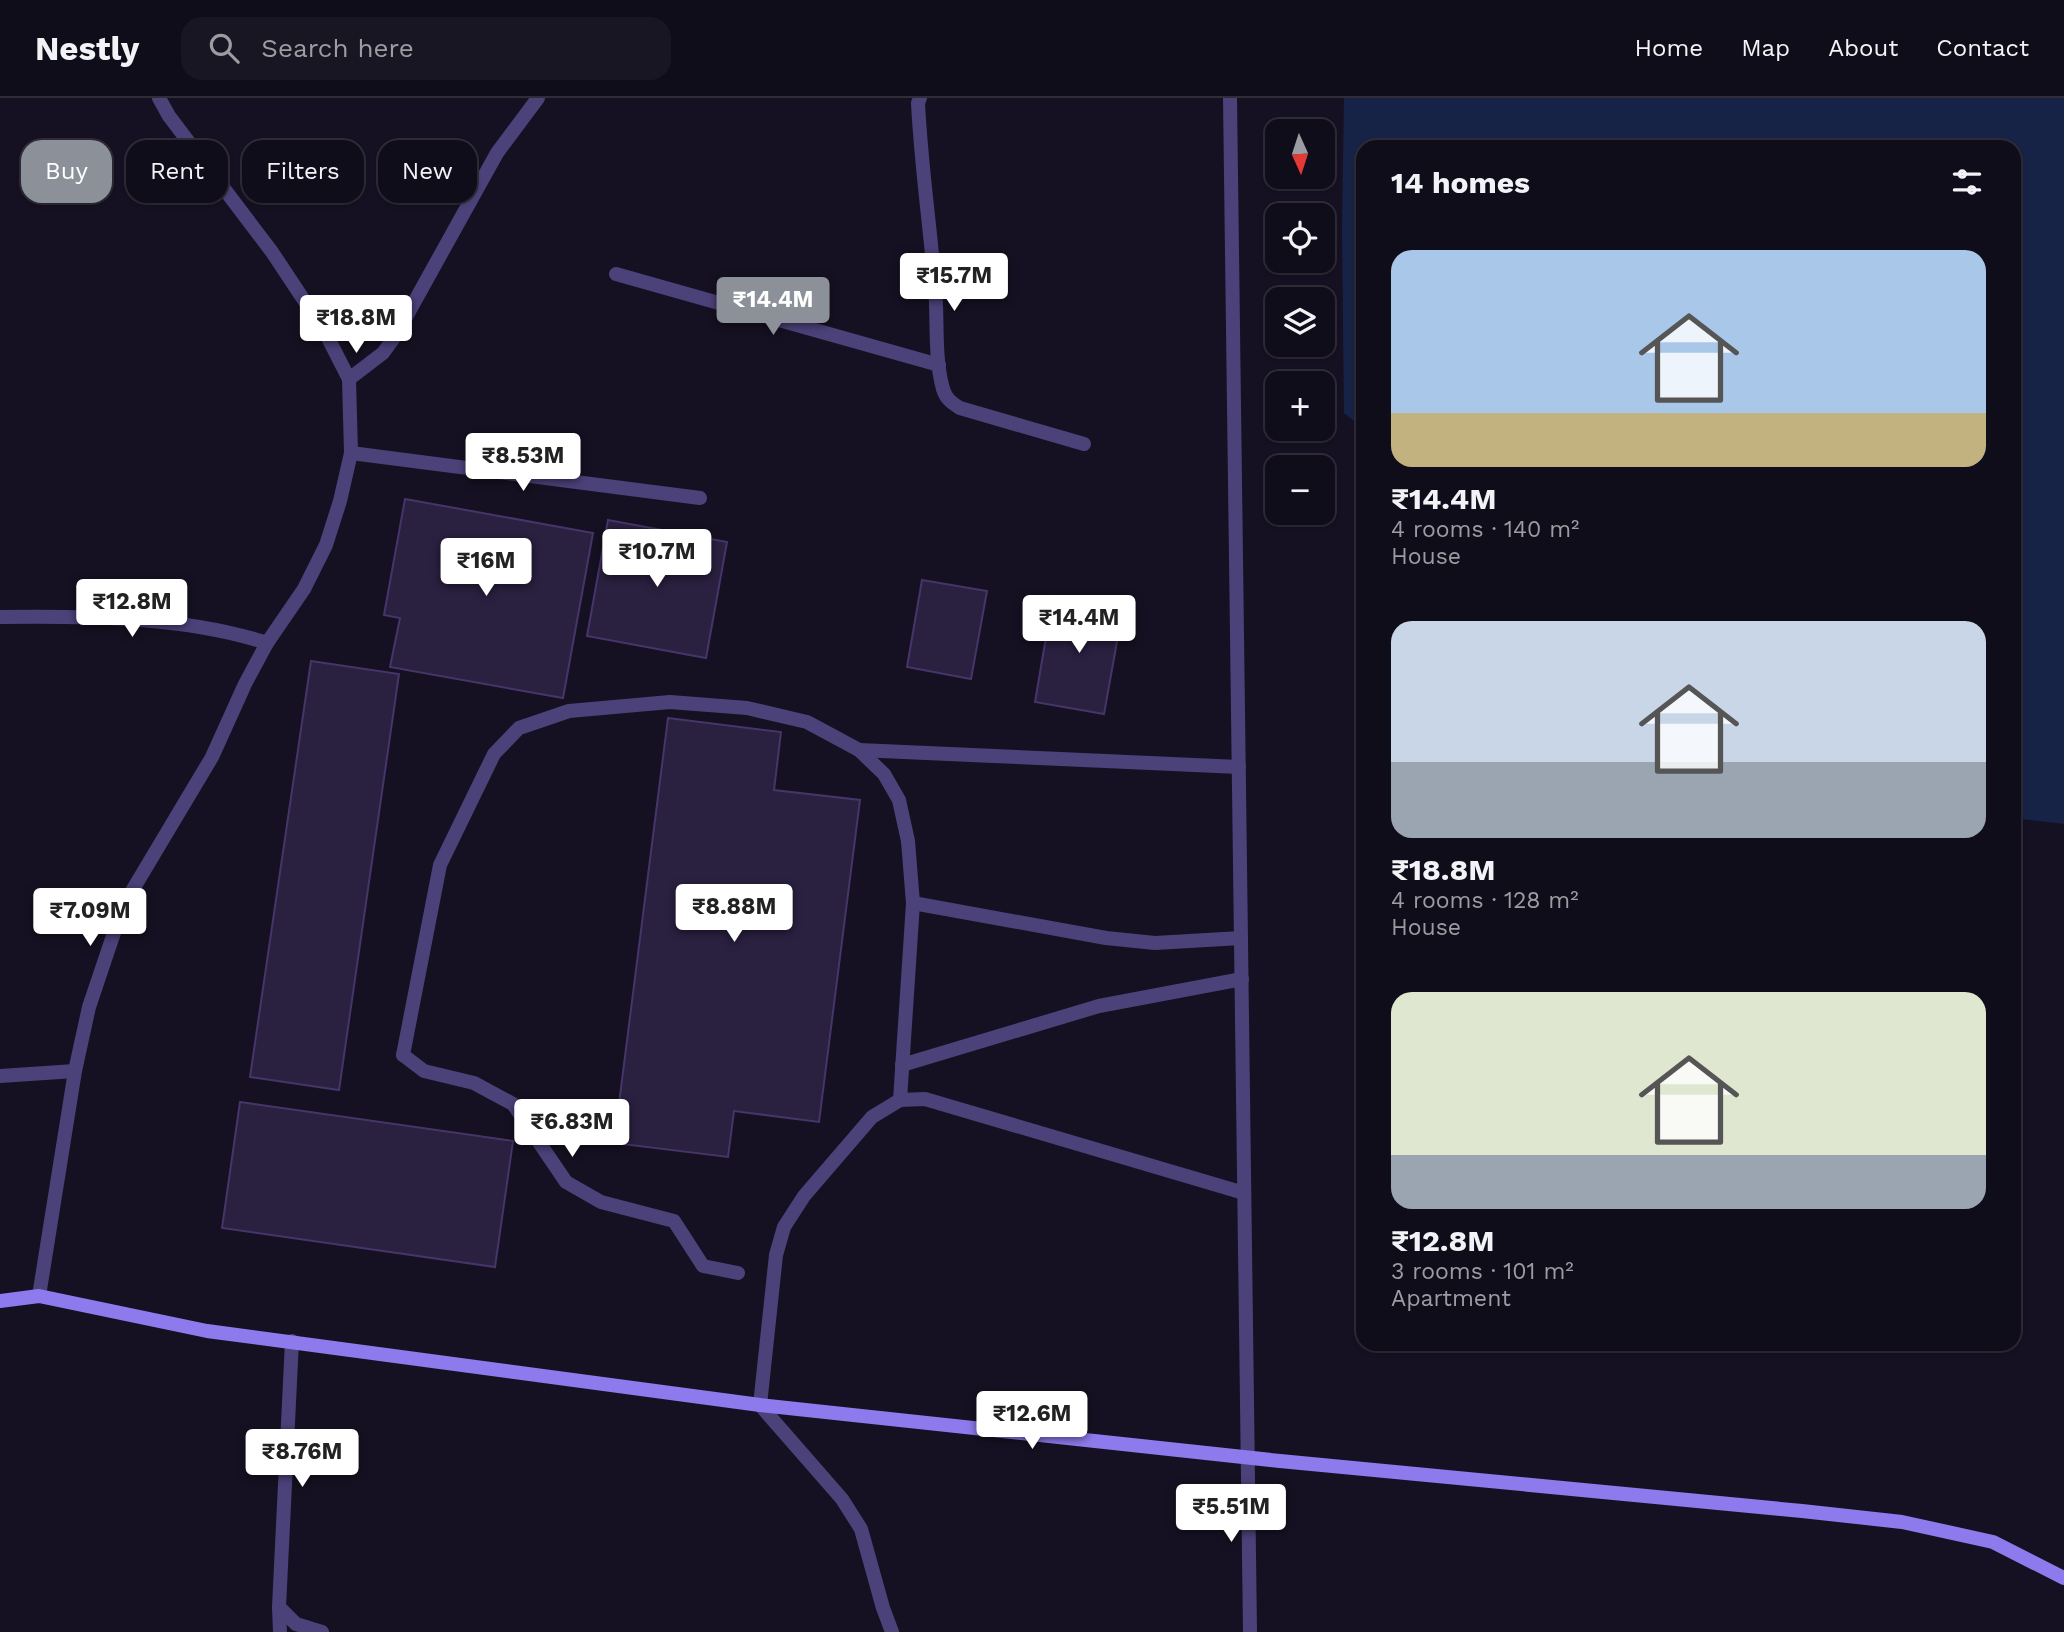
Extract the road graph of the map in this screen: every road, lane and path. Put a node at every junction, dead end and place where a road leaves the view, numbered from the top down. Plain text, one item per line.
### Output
1 (159, 98) edge
2 (538, 98) edge
3 (920, 98) edge
4 (1230, 98) edge
5 (615, 274) dead end
6 (939, 365) junction
7 (349, 379) junction
8 (1084, 444) dead end
9 (351, 453) junction
10 (700, 498) dead end
11 (0, 617) edge
12 (267, 643) junction
13 (859, 750) junction
14 (1239, 767) junction
15 (914, 903) junction
16 (1241, 938) junction
17 (1242, 978) junction
18 (902, 1065) junction
19 (75, 1071) junction
20 (0, 1076) edge
21 (900, 1100) junction
22 (1244, 1193) junction
23 (738, 1273) dead end
24 (39, 1296) junction
25 (0, 1301) edge
26 (292, 1341) junction
27 (760, 1405) junction
28 (1247, 1456) junction
29 (2064, 1578) edge
30 (279, 1608) junction
31 (280, 1632) edge
32 (322, 1632) edge
33 (892, 1632) edge
34 (1250, 1632) edge

1 - 7 street
2 - 7 street
3 - 6 street
4 - 14 street
5 - 6 street
6 - 8 street
7 - 9 street
9 - 10 street
9 - 12 street
11 - 12 street
12 - 19 street
13 - 14 street
13 - 15 street
13 - 23 street
14 - 16 street
15 - 16 street
15 - 18 street
16 - 17 street
17 - 18 street
17 - 22 street
18 - 21 street
19 - 20 street
19 - 24 street
21 - 22 street
21 - 27 street
22 - 28 street
24 - 25 street
24 - 26 street
26 - 27 street
26 - 30 street
27 - 28 street
27 - 33 street
28 - 29 street
28 - 34 street
30 - 31 street
30 - 32 street

